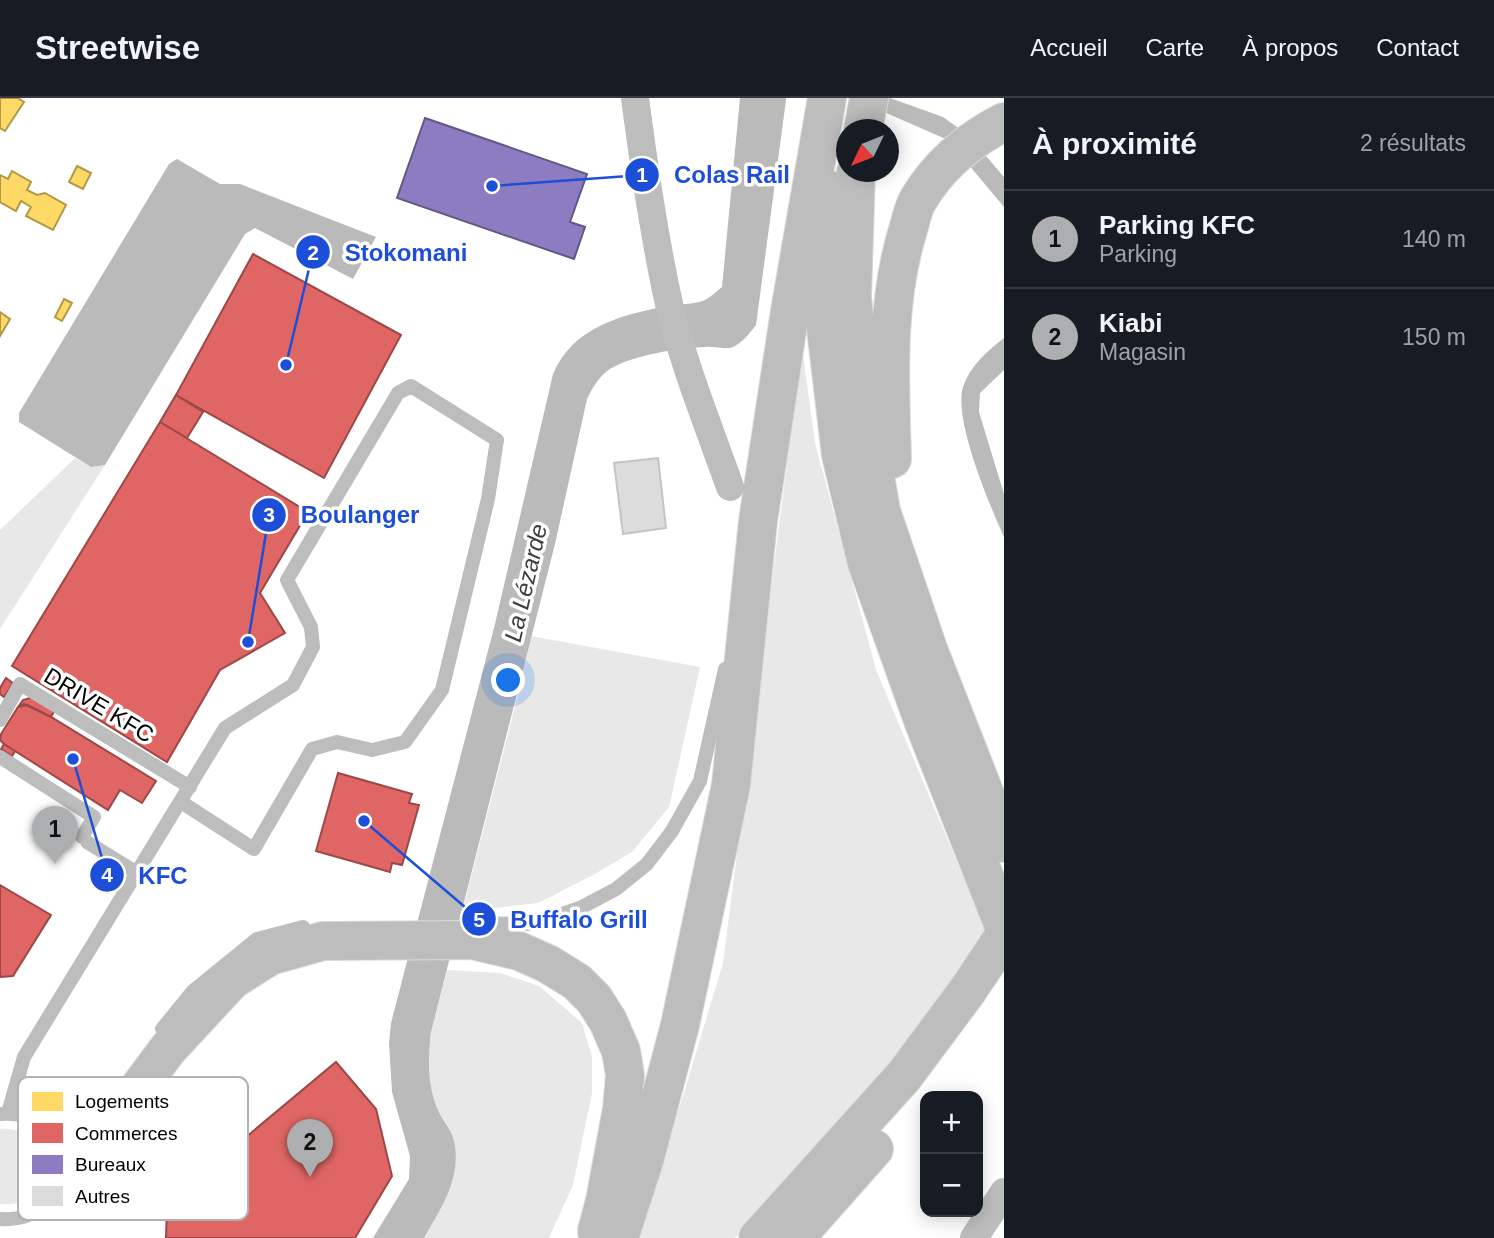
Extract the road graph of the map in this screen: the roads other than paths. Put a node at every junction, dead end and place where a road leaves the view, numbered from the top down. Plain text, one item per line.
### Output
1 (635, 98) edge
2 (852, 107) edge
3 (992, 128) edge
4 (856, 182) edge
5 (730, 487) dead end
6 (758, 521) junction
7 (929, 649) junction
8 (0, 720) edge
9 (0, 757) edge
10 (190, 787) junction
11 (180, 802) junction
12 (1004, 843) edge
13 (136, 873) junction
14 (312, 925) dead end
15 (1004, 926) edge
16 (465, 929) junction
17 (1004, 936) edge
18 (1004, 982) edge
19 (149, 1046) dead end
20 (147, 1077) edge
21 (4, 1114) edge
22 (1004, 1192) edge
23 (0, 1219) edge
24 (18, 1219) edge
25 (595, 1238) edge
26 (619, 1238) edge
27 (758, 1238) edge
28 (795, 1238) edge
29 (974, 1238) edge

1 - 5 street
2 - 6 highway
2 - 15 highway
3 - 7 highway
4 - 7 highway
6 - 16 lane
6 - 26 highway
7 - 12 highway
8 - 10 lane, DRIVE KFC
9 - 13 lane
10 - 11 lane
10 - 11 lane
11 - 13 lane
13 - 21 lane
14 - 19 lane
16 - 20 highway
16 - 25 highway
17 - 27 highway
18 - 28 highway
22 - 29 street
23 - 24 lane

